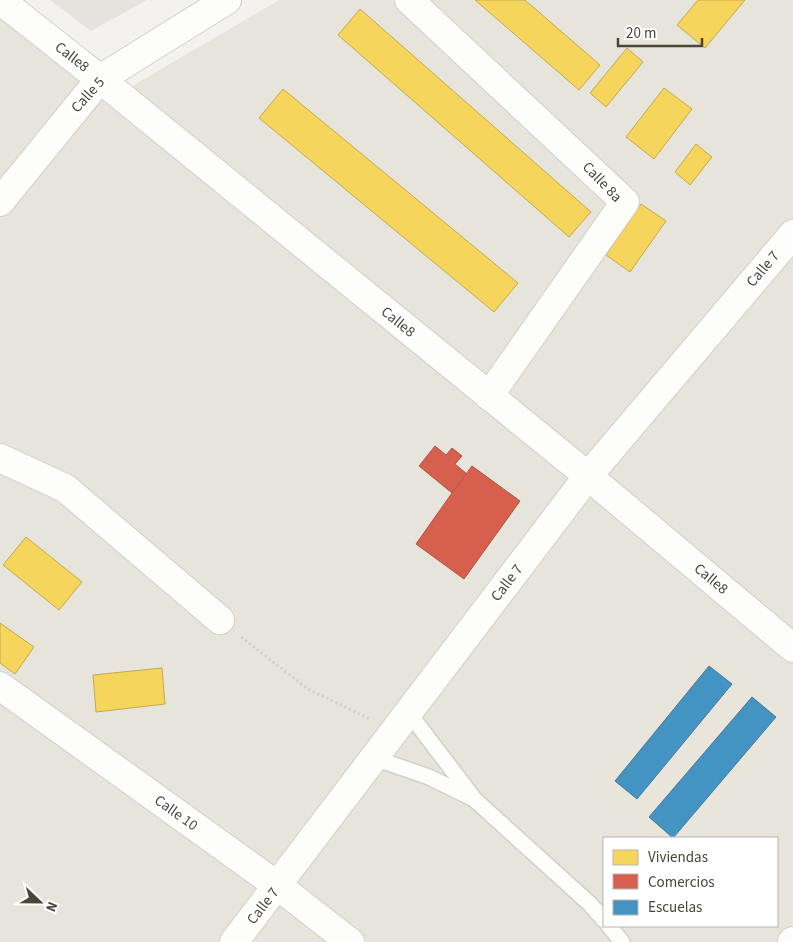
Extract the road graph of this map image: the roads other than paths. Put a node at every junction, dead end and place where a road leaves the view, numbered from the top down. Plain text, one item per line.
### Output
1 (0, 0) edge
2 (227, 0) edge
3 (409, 0) edge
4 (100, 79) junction
5 (0, 202) edge
6 (793, 234) edge
7 (489, 396) junction
8 (0, 458) edge
9 (588, 476) junction
10 (220, 620) road end
11 (793, 648) edge
12 (0, 686) edge
13 (402, 723) junction
14 (374, 758) junction
15 (474, 799) junction
16 (278, 886) junction
17 (603, 919) edge
18 (610, 927) edge
19 (234, 942) edge
20 (350, 942) edge
21 (622, 942) edge

1 - 4 street, Calle8
2 - 4 street, Calle 5
3 - 7 street, Calle 8a
4 - 5 street, Calle 5
4 - 7 street, Calle8
6 - 9 street, Calle 7
7 - 9 street, Calle8
8 - 10 street
9 - 11 street, Calle8
9 - 13 street, Calle 7
12 - 16 street, Calle 10
13 - 14 street, Calle 7
13 - 15 lane
14 - 15 lane
14 - 16 street, Calle 7
15 - 17 lane
16 - 19 street, Calle 7
16 - 20 street, Calle 10
18 - 21 lane

